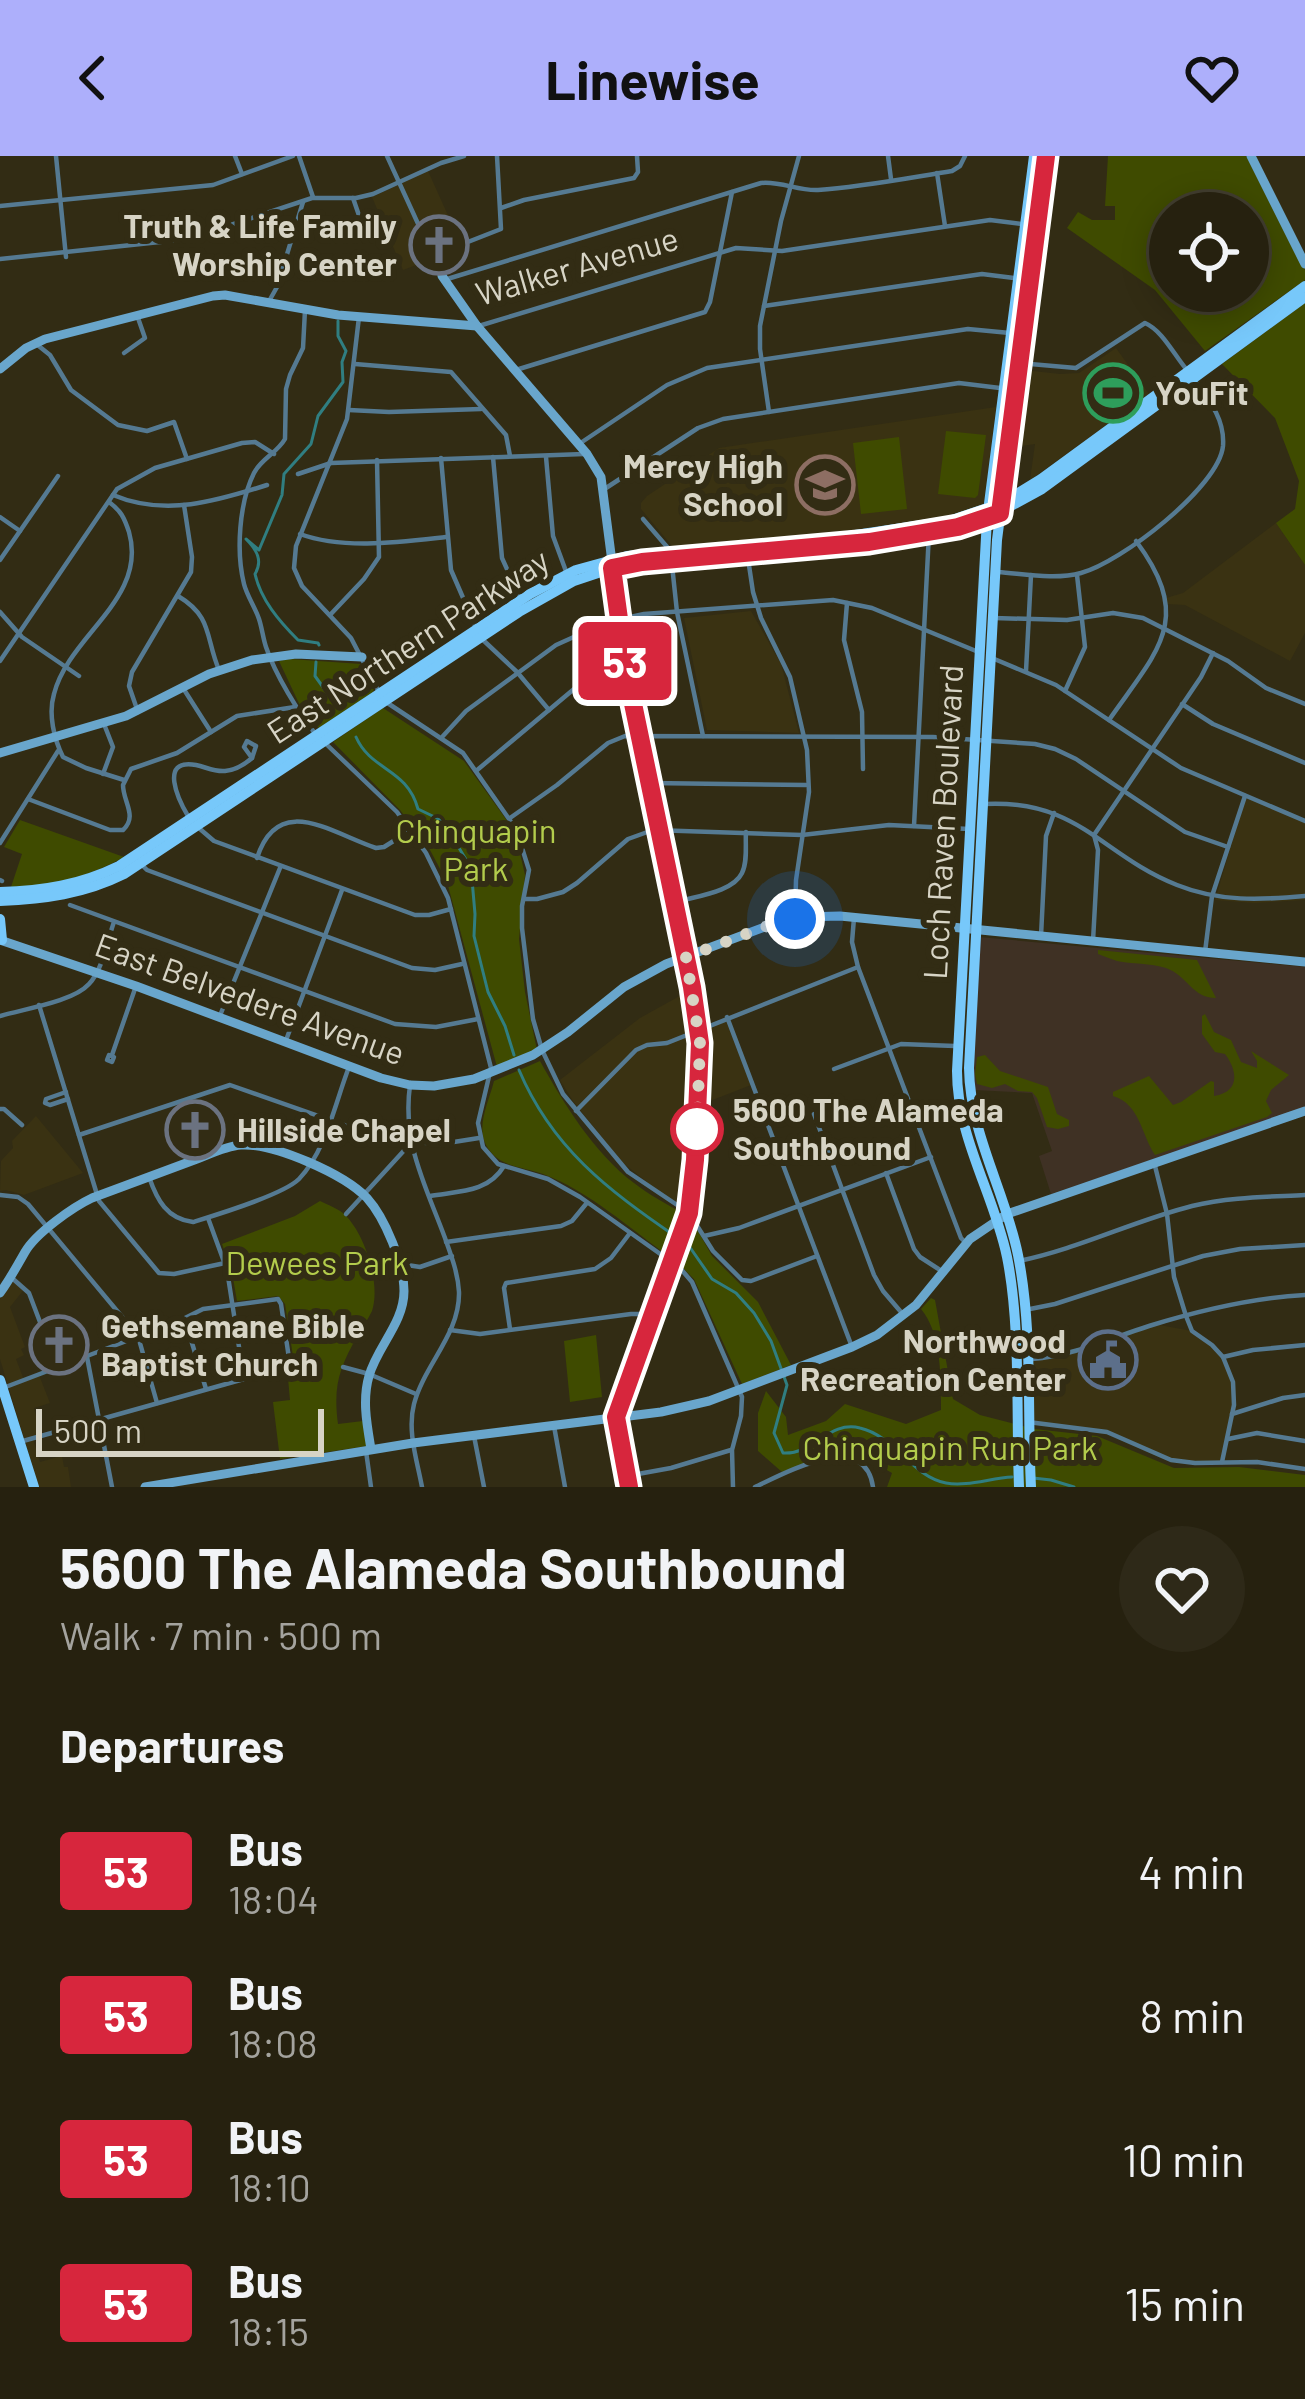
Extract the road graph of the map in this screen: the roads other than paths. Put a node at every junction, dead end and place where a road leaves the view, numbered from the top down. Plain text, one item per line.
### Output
1 (56, 156) edge
2 (236, 156) edge
3 (296, 156) edge
4 (387, 156) edge
5 (464, 156) edge
6 (497, 156) edge
7 (637, 156) edge
8 (799, 156) edge
9 (888, 156) edge
10 (965, 156) edge
11 (1034, 156) edge
12 (1046, 156) edge
13 (1250, 156) edge
14 (937, 173) junction
15 (242, 174) junction
16 (892, 179) junction
17 (399, 181) junction
18 (789, 186) junction
19 (732, 192) junction
20 (314, 197) junction
21 (352, 198) junction
22 (60, 200) junction
23 (303, 201) junction
24 (291, 205) junction
25 (0, 206) edge
26 (502, 208) junction
27 (298, 212) junction
28 (1031, 225) junction
29 (945, 226) junction
30 (364, 230) dead end
31 (774, 251) junction
32 (721, 252) junction
33 (66, 254) junction
34 (432, 256) junction
35 (0, 259) edge
36 (1305, 264) edge
37 (443, 278) junction
38 (1018, 279) junction
39 (1305, 286) edge
40 (1305, 297) edge
41 (268, 303) junction
42 (764, 306) junction
43 (305, 310) junction
44 (137, 315) junction
45 (359, 317) junction
46 (477, 326) junction
47 (1011, 333) junction
48 (35, 343) junction
49 (124, 353) dead end
50 (761, 359) junction
51 (1013, 362) junction
52 (355, 364) junction
53 (0, 369) edge
54 (515, 370) junction
55 (1190, 375) junction
56 (1004, 389) junction
57 (483, 409) junction
58 (349, 410) junction
59 (769, 412) junction
60 (579, 444) junction
61 (274, 454) junction
62 (587, 454) junction
63 (510, 456) junction
64 (546, 456) junction
65 (493, 457) junction
66 (441, 458) junction
67 (187, 459) junction
68 (377, 460) junction
69 (331, 463) junction
70 (298, 474) dead end
71 (58, 476) dead end
72 (267, 485) dead end
73 (604, 490) junction
74 (248, 491) junction
75 (114, 498) junction
76 (184, 505) junction
77 (994, 511) junction
78 (0, 517) edge
79 (643, 519) dead end
80 (20, 530) junction
81 (929, 532) junction
82 (300, 534) junction
83 (446, 537) junction
84 (1136, 541) junction
85 (380, 542) junction
86 (747, 549) junction
87 (671, 556) junction
88 (0, 560) edge
89 (611, 564) junction
90 (995, 572) junction
91 (567, 574) junction
92 (1077, 574) junction
93 (1031, 575) junction
94 (178, 596) junction
95 (521, 600) junction
96 (847, 602) junction
97 (757, 606) junction
98 (0, 612) edge
99 (677, 612) junction
100 (330, 615) junction
101 (994, 618) junction
102 (618, 619) junction
103 (1029, 619) junction
104 (1081, 619) junction
105 (1165, 627) junction
106 (924, 629) junction
107 (19, 633) junction
108 (479, 634) junction
109 (1213, 653) junction
110 (986, 655) junction
111 (271, 656) junction
112 (362, 657) junction
113 (0, 661) edge
114 (67, 668) junction
115 (219, 670) junction
116 (626, 670) junction
117 (1026, 671) junction
118 (517, 672) junction
119 (79, 676) dead end
120 (183, 688) junction
121 (1065, 691) junction
122 (383, 698) junction
123 (1183, 704) junction
124 (1305, 704) edge
125 (295, 707) junction
126 (549, 710) junction
127 (137, 712) junction
128 (1109, 720) junction
129 (104, 723) junction
130 (211, 732) junction
131 (640, 735) junction
132 (55, 736) junction
133 (703, 736) junction
134 (919, 736) junction
135 (442, 737) junction
136 (806, 737) junction
137 (862, 738) junction
138 (321, 739) junction
139 (981, 741) junction
140 (1153, 749) junction
141 (59, 750) junction
142 (0, 752) edge
143 (252, 758) dead end
144 (1305, 763) edge
145 (863, 769) dead end
146 (476, 771) junction
147 (103, 774) junction
148 (124, 780) junction
149 (650, 783) junction
150 (809, 785) junction
151 (1124, 792) junction
152 (1245, 796) junction
153 (28, 799) junction
154 (984, 804) junction
155 (1054, 813) junction
156 (510, 818) junction
157 (1305, 821) edge
158 (194, 823) junction
159 (914, 826) junction
160 (969, 829) junction
161 (983, 829) junction
162 (411, 830) junction
163 (659, 830) junction
164 (746, 832) junction
165 (802, 835) junction
166 (1094, 835) junction
167 (0, 842) edge
168 (1228, 847) junction
169 (257, 858) junction
170 (141, 864) junction
171 (281, 867) junction
172 (1, 884) edge
173 (342, 889) junction
174 (1212, 896) junction
175 (1305, 896) edge
176 (524, 899) junction
177 (0, 902) edge
178 (675, 902) junction
179 (70, 905) dead end
180 (451, 908) junction
181 (262, 913) junction
182 (854, 918) junction
183 (0, 919) edge
184 (795, 919) junction
185 (114, 922) junction
186 (971, 929) junction
187 (325, 936) junction
188 (1041, 936) junction
189 (1, 938) edge
190 (1093, 941) junction
191 (1205, 952) junction
192 (686, 957) junction
193 (1305, 962) edge
194 (465, 963) junction
195 (239, 968) junction
196 (858, 968) junction
197 (96, 973) junction
198 (136, 986) junction
199 (304, 992) junction
200 (39, 1004) junction
201 (0, 1016) edge
202 (727, 1017) junction
203 (219, 1018) junction
204 (478, 1018) junction
205 (699, 1028) junction
206 (285, 1042) junction
207 (889, 1047) junction
208 (964, 1047) junction
209 (542, 1050) junction
210 (112, 1054) dead end
211 (349, 1066) junction
212 (834, 1069) dead end
213 (491, 1074) junction
214 (410, 1085) junction
215 (0, 1109) edge
216 (576, 1112) junction
217 (1305, 1112) edge
218 (814, 1114) dead end
219 (329, 1121) junction
220 (22, 1126) dead end
221 (79, 1135) junction
222 (479, 1138) junction
223 (410, 1144) junction
224 (931, 1157) junction
225 (1154, 1162) junction
226 (309, 1164) junction
227 (504, 1166) junction
228 (886, 1173) junction
229 (149, 1177) junction
230 (843, 1189) junction
231 (0, 1195) edge
232 (364, 1195) junction
233 (1305, 1195) edge
234 (98, 1196) junction
235 (430, 1196) junction
236 (587, 1202) junction
237 (799, 1205) junction
238 (689, 1213) junction
239 (346, 1214) dead end
240 (1167, 1214) junction
241 (1002, 1217) junction
242 (208, 1218) junction
243 (49, 1229) junction
244 (630, 1233) junction
245 (704, 1236) junction
246 (446, 1241) junction
247 (966, 1243) junction
248 (1305, 1245) edge
249 (452, 1256) junction
250 (817, 1256) junction
251 (225, 1263) junction
252 (399, 1263) junction
253 (673, 1263) junction
254 (1172, 1265) junction
255 (372, 1266) dead end
256 (1017, 1270) junction
257 (943, 1272) junction
258 (12, 1278) junction
259 (0, 1293) edge
260 (1305, 1295) edge
261 (234, 1305) junction
262 (1024, 1309) junction
263 (905, 1316) junction
264 (1186, 1316) junction
265 (185, 1318) junction
266 (652, 1319) junction
267 (510, 1329) junction
268 (450, 1330) junction
269 (1019, 1335) junction
270 (138, 1336) junction
271 (1305, 1345) edge
272 (852, 1347) junction
273 (87, 1356) junction
274 (1223, 1357) junction
275 (1026, 1359) junction
276 (57, 1367) junction
277 (343, 1367) dead end
278 (369, 1374) junction
279 (244, 1378) junction
280 (1, 1384) edge
281 (206, 1389) junction
282 (739, 1389) junction
283 (417, 1395) junction
284 (1305, 1396) edge
285 (157, 1403) junction
286 (1232, 1414) junction
287 (616, 1417) junction
288 (99, 1420) junction
289 (1023, 1422) junction
290 (14, 1425) junction
291 (554, 1426) junction
292 (0, 1429) edge
293 (474, 1436) junction
294 (1225, 1439) junction
295 (1305, 1441) edge
296 (20, 1442) junction
297 (413, 1443) junction
298 (368, 1450) junction
299 (732, 1450) junction
300 (1023, 1451) junction
301 (1222, 1462) junction
302 (1305, 1469) edge
303 (628, 1481) edge
304 (34, 1487) edge
305 (112, 1487) edge
306 (148, 1487) edge
307 (371, 1487) edge
308 (422, 1487) edge
309 (484, 1487) edge
310 (566, 1487) edge
311 (733, 1487) edge
312 (754, 1487) edge
313 (873, 1487) edge
314 (1019, 1487) edge
315 (1031, 1487) edge

1 - 22 street
2 - 15 street
3 - 15 street
3 - 20 street
4 - 17 street
5 - 17 street
6 - 26 street
7 - 26 street
8 - 18 street
9 - 16 street
10 - 14 street
11 - 28 main road, Loch Raven Boulevard
12 - 28 main road, Loch Raven Boulevard
13 - 36 street
14 - 16 street
14 - 29 street
15 - 22 street
16 - 18 street
17 - 21 street
17 - 34 street
18 - 19 street
18 - 31 street
19 - 32 street
19 - 37 street
20 - 21 street
20 - 23 street
21 - 30 street
22 - 25 street
22 - 33 street
23 - 24 street
23 - 27 street
24 - 27 street
24 - 33 street
26 - 34 street
27 - 41 street
28 - 29 street, Walker Avenue
28 - 38 main road, Loch Raven Boulevard
28 - 51 main road, Loch Raven Boulevard
29 - 31 street, Walker Avenue
31 - 32 street, Walker Avenue
31 - 42 street
32 - 46 street, Walker Avenue
32 - 54 street
33 - 35 street
34 - 37 street
37 - 46 street
38 - 42 street
38 - 47 main road, Loch Raven Boulevard
39 - 55 main road, East Northern Parkway
40 - 55 main road, East Northern Parkway
41 - 43 street, Walker Avenue
41 - 44 street, Walker Avenue
42 - 50 street
43 - 45 street, Walker Avenue
43 - 61 street
44 - 48 street, Walker Avenue
44 - 49 street
45 - 46 street, Walker Avenue
45 - 52 street
46 - 54 street
47 - 50 street
47 - 51 main road, Loch Raven Boulevard
48 - 53 street, Walker Avenue
48 - 67 street
50 - 59 street
50 - 60 street
51 - 55 street
51 - 56 main road, Loch Raven Boulevard
51 - 77 main road, Loch Raven Boulevard
52 - 57 street
52 - 58 street
54 - 60 street
55 - 77 main road, East Northern Parkway
55 - 84 street
56 - 59 street
56 - 77 main road, Loch Raven Boulevard
57 - 58 street
57 - 63 street
58 - 69 street
59 - 73 street
60 - 62 street
61 - 67 street
61 - 74 street
62 - 64 street
62 - 73 street
63 - 64 street
63 - 65 street
64 - 91 street
65 - 66 street
65 - 95 street
66 - 68 street
66 - 83 street
67 - 75 street
68 - 69 street
68 - 85 street
69 - 70 street
69 - 82 street
71 - 80 street
72 - 74 street
73 - 89 street
74 - 76 street
74 - 111 street
75 - 76 street
75 - 107 street
75 - 114 street
76 - 94 street
77 - 81 main road, East Northern Parkway
77 - 86 main road, East Northern Parkway
77 - 90 main road, Loch Raven Boulevard
77 - 110 main road, Loch Raven Boulevard
78 - 80 street
79 - 87 street
80 - 88 street
81 - 86 main road, East Northern Parkway
81 - 106 street
82 - 85 street
82 - 100 street
83 - 85 street
83 - 108 street
84 - 92 street
84 - 105 street
85 - 100 street
86 - 87 main road, East Northern Parkway
86 - 97 street
87 - 89 main road, East Northern Parkway
87 - 99 street
89 - 91 main road, East Northern Parkway
89 - 102 street
89 - 108 main road, East Northern Parkway
90 - 93 street
90 - 101 main road, Loch Raven Boulevard
91 - 95 main road, East Northern Parkway
92 - 93 street
92 - 104 street
93 - 103 street
94 - 115 street
94 - 127 street
95 - 108 main road, East Northern Parkway
96 - 97 street
96 - 106 street
96 - 137 street
97 - 99 street
97 - 136 street
98 - 107 street
99 - 102 street
99 - 133 street
100 - 112 street
101 - 103 street
101 - 110 main road, Loch Raven Boulevard
102 - 116 street
102 - 118 street
103 - 104 street
103 - 117 street
104 - 105 street
104 - 121 street
105 - 109 street
105 - 128 street
106 - 110 street
106 - 134 street
107 - 113 street
107 - 114 street
108 - 118 street
108 - 122 main road, East Northern Parkway
109 - 123 street
109 - 124 street
110 - 117 street
110 - 139 main road, Loch Raven Boulevard
111 - 112 street
111 - 115 street
111 - 125 street
112 - 122 street
114 - 119 street
114 - 132 street
115 - 120 street
116 - 126 street
116 - 131 street
117 - 121 street
118 - 126 street
118 - 135 street
120 - 127 street
120 - 130 street
121 - 128 street
122 - 135 street
122 - 138 main road, East Northern Parkway
123 - 140 street
123 - 144 street
125 - 130 street
125 - 138 street
126 - 146 street
127 - 129 street
128 - 140 street
129 - 132 street
129 - 147 street
130 - 148 street
131 - 133 street
131 - 149 street
131 - 156 street
132 - 141 street
132 - 142 street
133 - 136 street
134 - 137 street
134 - 139 street
134 - 159 street
135 - 146 street
136 - 137 street
136 - 150 street
137 - 145 street
138 - 158 main road, East Northern Parkway
138 - 162 street
139 - 151 street
139 - 154 main road, Loch Raven Boulevard
139 - 160 main road, Loch Raven Boulevard
140 - 151 street
140 - 152 street
141 - 147 street
141 - 153 street
143 - 158 street
146 - 156 street
147 - 148 street
148 - 153 street
149 - 150 street
149 - 163 street
150 - 165 street
151 - 166 street
151 - 168 street
152 - 157 street
152 - 168 street
153 - 167 street
154 - 155 street
154 - 161 main road, Loch Raven Boulevard
155 - 166 street
155 - 188 street
156 - 176 street
158 - 169 street
158 - 170 main road, East Northern Parkway
158 - 172 main road, East Northern Parkway
159 - 160 street
159 - 165 street
160 - 161 street
160 - 186 main road, Loch Raven Boulevard
161 - 186 main road, Loch Raven Boulevard
162 - 169 street
162 - 180 street
163 - 164 street
163 - 176 street
163 - 178 street
164 - 165 street
164 - 178 street
165 - 184 street
166 - 174 street
166 - 190 street
168 - 174 street
169 - 171 street
170 - 177 main road, East Northern Parkway
170 - 181 street
171 - 173 street
171 - 181 street
173 - 180 street
173 - 187 street
174 - 175 street
174 - 191 street
176 - 209 street
178 - 192 street
179 - 185 street
180 - 194 street
181 - 187 street
181 - 195 street
182 - 184 street, East Belvedere Avenue
182 - 186 street, East Belvedere Avenue
182 - 196 street
183 - 189 main road
184 - 192 street, East Belvedere Avenue
185 - 195 street
185 - 197 street
186 - 188 street, East Belvedere Avenue
186 - 208 main road, Loch Raven Boulevard
187 - 194 street
187 - 199 street
188 - 190 street, East Belvedere Avenue
189 - 197 street, East Belvedere Avenue
190 - 191 street, East Belvedere Avenue
191 - 193 street, East Belvedere Avenue
192 - 205 street
192 - 209 street, East Belvedere Avenue
194 - 204 street
195 - 199 street
195 - 203 street
196 - 202 street
196 - 207 street
197 - 198 street, East Belvedere Avenue
197 - 200 street
198 - 203 street, East Belvedere Avenue
198 - 210 street
199 - 204 street
199 - 206 street
200 - 201 street
200 - 221 street
202 - 205 street
202 - 237 street
203 - 206 street, East Belvedere Avenue
204 - 213 street
205 - 216 street
205 - 238 street
206 - 211 street, East Belvedere Avenue
207 - 208 street
207 - 212 street
207 - 224 street
208 - 241 main road, Loch Raven Boulevard
209 - 213 street, East Belvedere Avenue
209 - 216 street
211 - 214 street, East Belvedere Avenue
211 - 219 street
213 - 214 street, East Belvedere Avenue
213 - 222 street
214 - 223 street
215 - 220 street
216 - 238 street
217 - 225 street
218 - 230 street
219 - 221 street
219 - 223 street
219 - 226 street
221 - 234 street
222 - 223 street
222 - 227 street
223 - 232 street
223 - 235 street
224 - 228 street
224 - 247 street
225 - 240 street
225 - 241 street
226 - 229 street
226 - 232 street
226 - 242 street
227 - 235 street
227 - 236 street
228 - 230 street
228 - 257 street
229 - 234 street
229 - 242 street
230 - 237 street
230 - 263 street
231 - 243 street
232 - 239 street
232 - 252 street
233 - 240 street
234 - 243 street
234 - 251 street
235 - 246 street
236 - 244 street
236 - 246 street
237 - 245 street
237 - 250 street
238 - 245 street
238 - 253 street
240 - 254 street
240 - 256 street
241 - 247 street
241 - 256 main road, Loch Raven Boulevard
242 - 251 street
243 - 258 street
243 - 270 street
244 - 253 street
244 - 267 street
245 - 250 street
246 - 249 street
247 - 257 street
248 - 254 street
249 - 252 street
249 - 268 street
250 - 272 street
251 - 261 street
252 - 255 street
252 - 278 street
253 - 266 street
253 - 282 street
254 - 262 street
254 - 264 street
256 - 262 main road, Loch Raven Boulevard
256 - 269 main road, Loch Raven Boulevard
257 - 263 street
258 - 259 street
258 - 276 street
260 - 264 street
261 - 265 street
261 - 279 street
261 - 279 street
262 - 269 main road, Loch Raven Boulevard
263 - 272 street
264 - 274 street
264 - 275 street
265 - 270 street
265 - 281 street
266 - 267 street
266 - 287 street
267 - 268 street
268 - 283 street
269 - 275 main road, Loch Raven Boulevard
269 - 289 main road, Loch Raven Boulevard
270 - 273 street
270 - 285 street
271 - 274 street
272 - 282 street
273 - 276 street
273 - 288 street
274 - 286 street
275 - 289 main road, Loch Raven Boulevard
276 - 280 street
277 - 278 street
278 - 283 street
278 - 298 street
279 - 281 street
280 - 290 main road
281 - 285 street
282 - 287 street
282 - 299 street
283 - 297 street
284 - 286 street
285 - 288 street
286 - 294 street
287 - 291 street
287 - 303 street
288 - 296 street
288 - 305 street
289 - 300 main road, Loch Raven Boulevard
289 - 301 street
290 - 292 street
290 - 296 main road
291 - 293 street
291 - 310 street
293 - 297 street
293 - 309 street
294 - 295 street
294 - 301 street
296 - 304 main road
297 - 298 street
297 - 308 street
298 - 306 street
298 - 307 street
299 - 303 street
299 - 311 street
300 - 314 main road, Loch Raven Boulevard
300 - 315 main road, Loch Raven Boulevard
301 - 302 street
312 - 313 street

